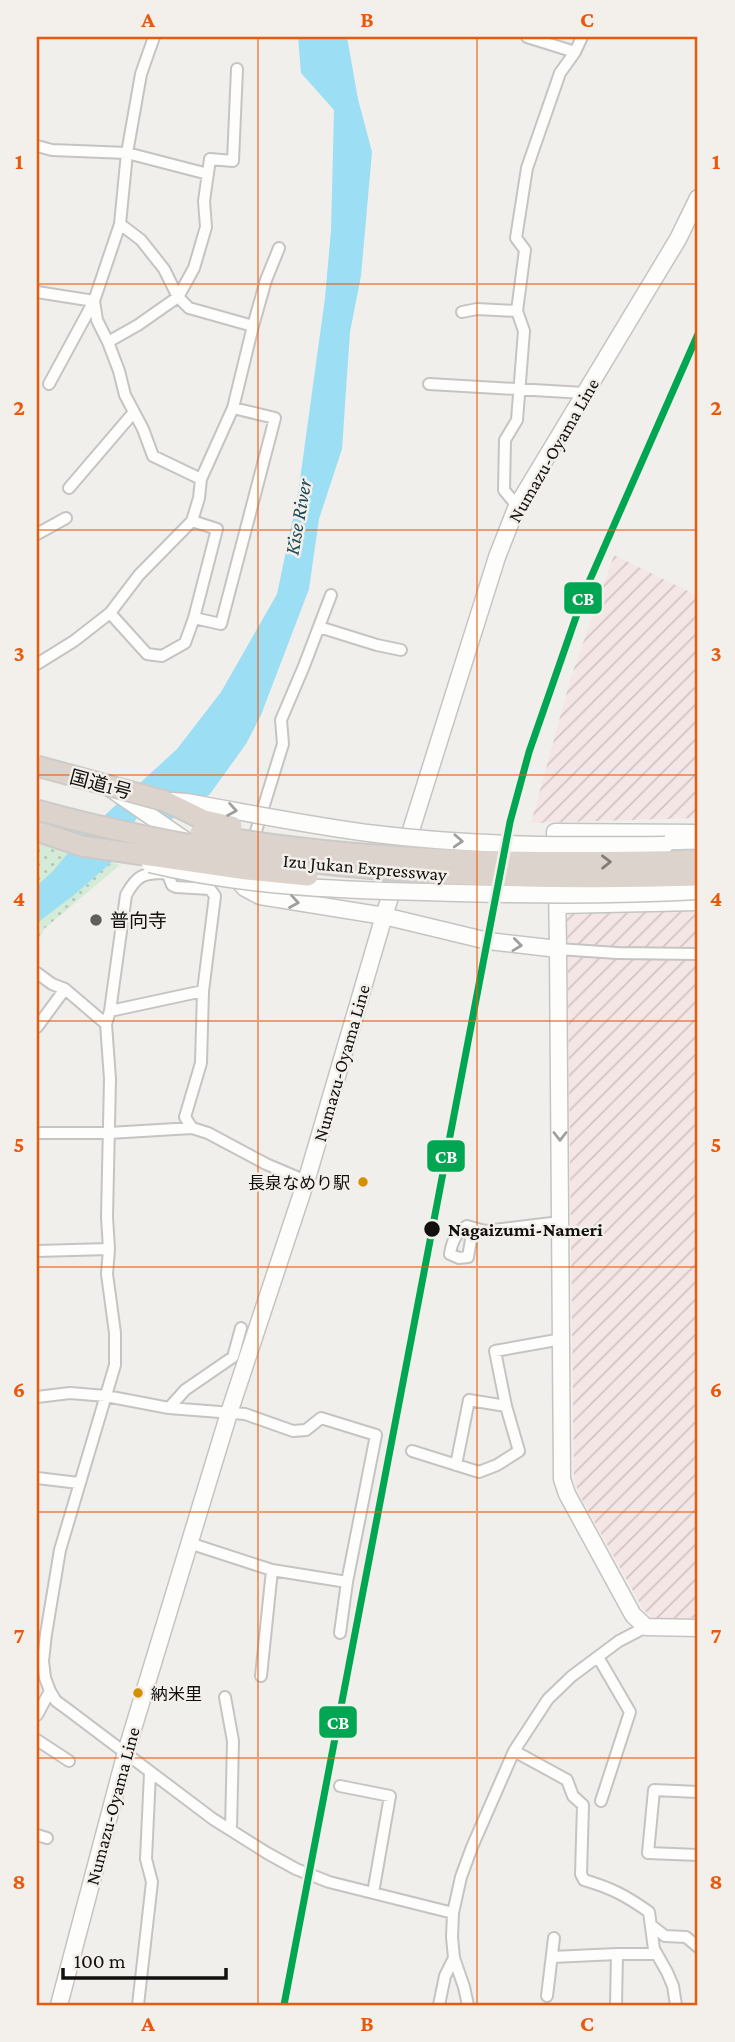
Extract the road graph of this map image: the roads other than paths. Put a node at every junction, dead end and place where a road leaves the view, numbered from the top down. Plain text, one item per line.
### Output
1 (154, 37) edge
2 (527, 37) edge
3 (582, 37) edge
4 (575, 52) junction
5 (237, 69) dead end
6 (37, 146) edge
7 (127, 153) junction
8 (208, 174) junction
9 (698, 198) edge
10 (120, 224) junction
11 (279, 248) dead end
12 (37, 292) edge
13 (178, 298) junction
14 (94, 301) junction
15 (517, 311) junction
16 (462, 312) dead end
17 (253, 326) junction
18 (108, 342) junction
19 (50, 384) dead end
20 (429, 384) dead end
21 (520, 390) junction
22 (584, 393) junction
23 (233, 408) junction
24 (134, 412) junction
25 (201, 479) junction
26 (69, 488) dead end
27 (517, 506) junction
28 (66, 518) dead end
29 (192, 522) junction
30 (37, 534) edge
31 (331, 596) dead end
32 (110, 613) junction
33 (194, 618) junction
34 (319, 626) junction
35 (401, 650) dead end
36 (37, 664) edge
37 (37, 758) edge
38 (37, 766) edge
39 (37, 799) edge
40 (165, 801) junction
41 (37, 810) edge
42 (37, 831) edge
43 (698, 833) edge
44 (698, 844) edge
45 (82, 846) junction
46 (440, 859) junction
47 (698, 860) edge
48 (219, 862) junction
49 (167, 873) junction
50 (698, 876) edge
51 (635, 878) junction
52 (240, 881) junction
53 (698, 891) edge
54 (698, 902) edge
55 (558, 905) junction
56 (384, 916) junction
57 (558, 949) junction
58 (698, 954) edge
59 (37, 973) edge
60 (65, 989) junction
61 (203, 991) junction
62 (110, 1011) junction
63 (106, 1024) junction
64 (37, 1027) edge
65 (192, 1128) junction
66 (37, 1133) edge
67 (109, 1133) junction
68 (306, 1181) junction
69 (560, 1222) junction
70 (473, 1228) dead end
71 (109, 1249) junction
72 (37, 1251) edge
73 (241, 1328) dead end
74 (562, 1339) junction
75 (106, 1396) junction
76 (37, 1397) edge
77 (506, 1406) junction
78 (169, 1408) junction
79 (229, 1413) junction
80 (412, 1451) dead end
81 (456, 1465) junction
82 (37, 1478) edge
83 (79, 1483) junction
84 (189, 1543) junction
85 (272, 1570) junction
86 (347, 1582) junction
87 (646, 1627) junction
88 (697, 1632) edge
89 (340, 1633) dead end
90 (41, 1634) edge
91 (598, 1657) junction
92 (261, 1676) dead end
93 (50, 1691) junction
94 (225, 1697) dead end
95 (37, 1715) edge
96 (37, 1740) edge
97 (514, 1751) junction
98 (126, 1752) junction
99 (69, 1760) dead end
100 (150, 1773) junction
101 (340, 1786) dead end
102 (698, 1792) edge
103 (601, 1801) dead end
104 (231, 1829) junction
105 (698, 1854) edge
106 (373, 1893) junction
107 (453, 1913) junction
108 (652, 1926) junction
109 (554, 1938) dead end
110 (698, 1947) edge
111 (617, 1954) junction
112 (656, 1954) junction
113 (552, 1957) junction
114 (454, 1958) junction
115 (548, 1996) dead end
116 (59, 2005) edge
117 (138, 2005) edge
118 (439, 2005) edge
119 (468, 2005) edge
120 (616, 2005) edge
121 (676, 2005) edge

1 - 7 street
2 - 4 street
3 - 4 street
4 - 15 street
5 - 8 street
6 - 7 street
7 - 8 street
7 - 10 street
8 - 13 street
9 - 22 street, Numazu-Oyama Line
10 - 13 street
10 - 14 street
11 - 17 street
12 - 14 street
13 - 17 street
13 - 18 street
14 - 18 street
14 - 19 street
15 - 16 street
15 - 21 street
17 - 23 street
18 - 24 street
20 - 21 street
21 - 22 street
21 - 27 street
22 - 27 street, Numazu-Oyama Line
23 - 25 street
23 - 33 street
24 - 25 street
24 - 26 street
25 - 29 street
27 - 56 street, Numazu-Oyama Line
28 - 30 street
29 - 32 street
29 - 33 street
31 - 34 street
32 - 33 street
32 - 36 street
34 - 35 street
34 - 52 street
37 - 48 street, bridge
38 - 40 highway, 国道1号, bridge
39 - 46 highway, Izu Jukan Expressway, bridge
40 -> 44 street, bridge
40 - 46 highway, 国道1号, bridge
41 - 51 highway, Izu Jukan Expressway, bridge
42 - 45 highway
43 - 55 street
45 - 51 highway, bridge
45 - 53 street, bridge
46 -> 47 highway, Izu Jukan Expressway, bridge
48 - 49 street
48 - 52 street
49 - 61 street
49 - 62 street
50 - 51 highway, Izu Jukan Expressway, bridge
52 -> 56 street
54 - 55 street
55 - 57 street
56 -> 57 street
56 - 68 street, Numazu-Oyama Line
57 - 58 street
57 -> 69 street
59 - 60 street
60 - 63 street
60 - 64 street
61 - 62 street
61 - 65 street
62 - 63 street
63 - 67 street
65 - 67 street
65 - 68 street
66 - 67 street
67 - 71 street
68 - 79 street, Numazu-Oyama Line
69 - 70 street
69 - 74 street
71 - 72 street
71 - 75 street
73 - 78 street
74 - 77 street
74 - 87 street
75 - 76 street
75 - 78 street
75 - 83 street
77 - 81 street
77 - 81 street
78 - 79 street
79 - 84 street, Numazu-Oyama Line
79 - 86 street
80 - 81 street
82 - 83 street
83 - 90 street
84 - 85 street
84 - 98 street, Numazu-Oyama Line
85 - 86 street
85 - 92 street
86 - 89 street
87 - 88 street
87 - 91 street
90 - 93 street
91 - 97 street
91 - 103 street
93 - 95 street
93 - 98 street
94 - 104 street
96 - 99 street
97 - 107 street
97 - 108 street
98 - 100 street
98 - 116 street, Numazu-Oyama Line
100 - 104 street
100 - 117 street
101 - 106 street
102 - 105 street
104 - 106 street
106 - 107 street
107 - 114 street
108 - 110 street
108 - 112 street
109 - 113 street
111 - 112 street
111 - 113 street
111 - 120 street
112 - 121 street
113 - 115 street
114 - 118 street
114 - 119 street

